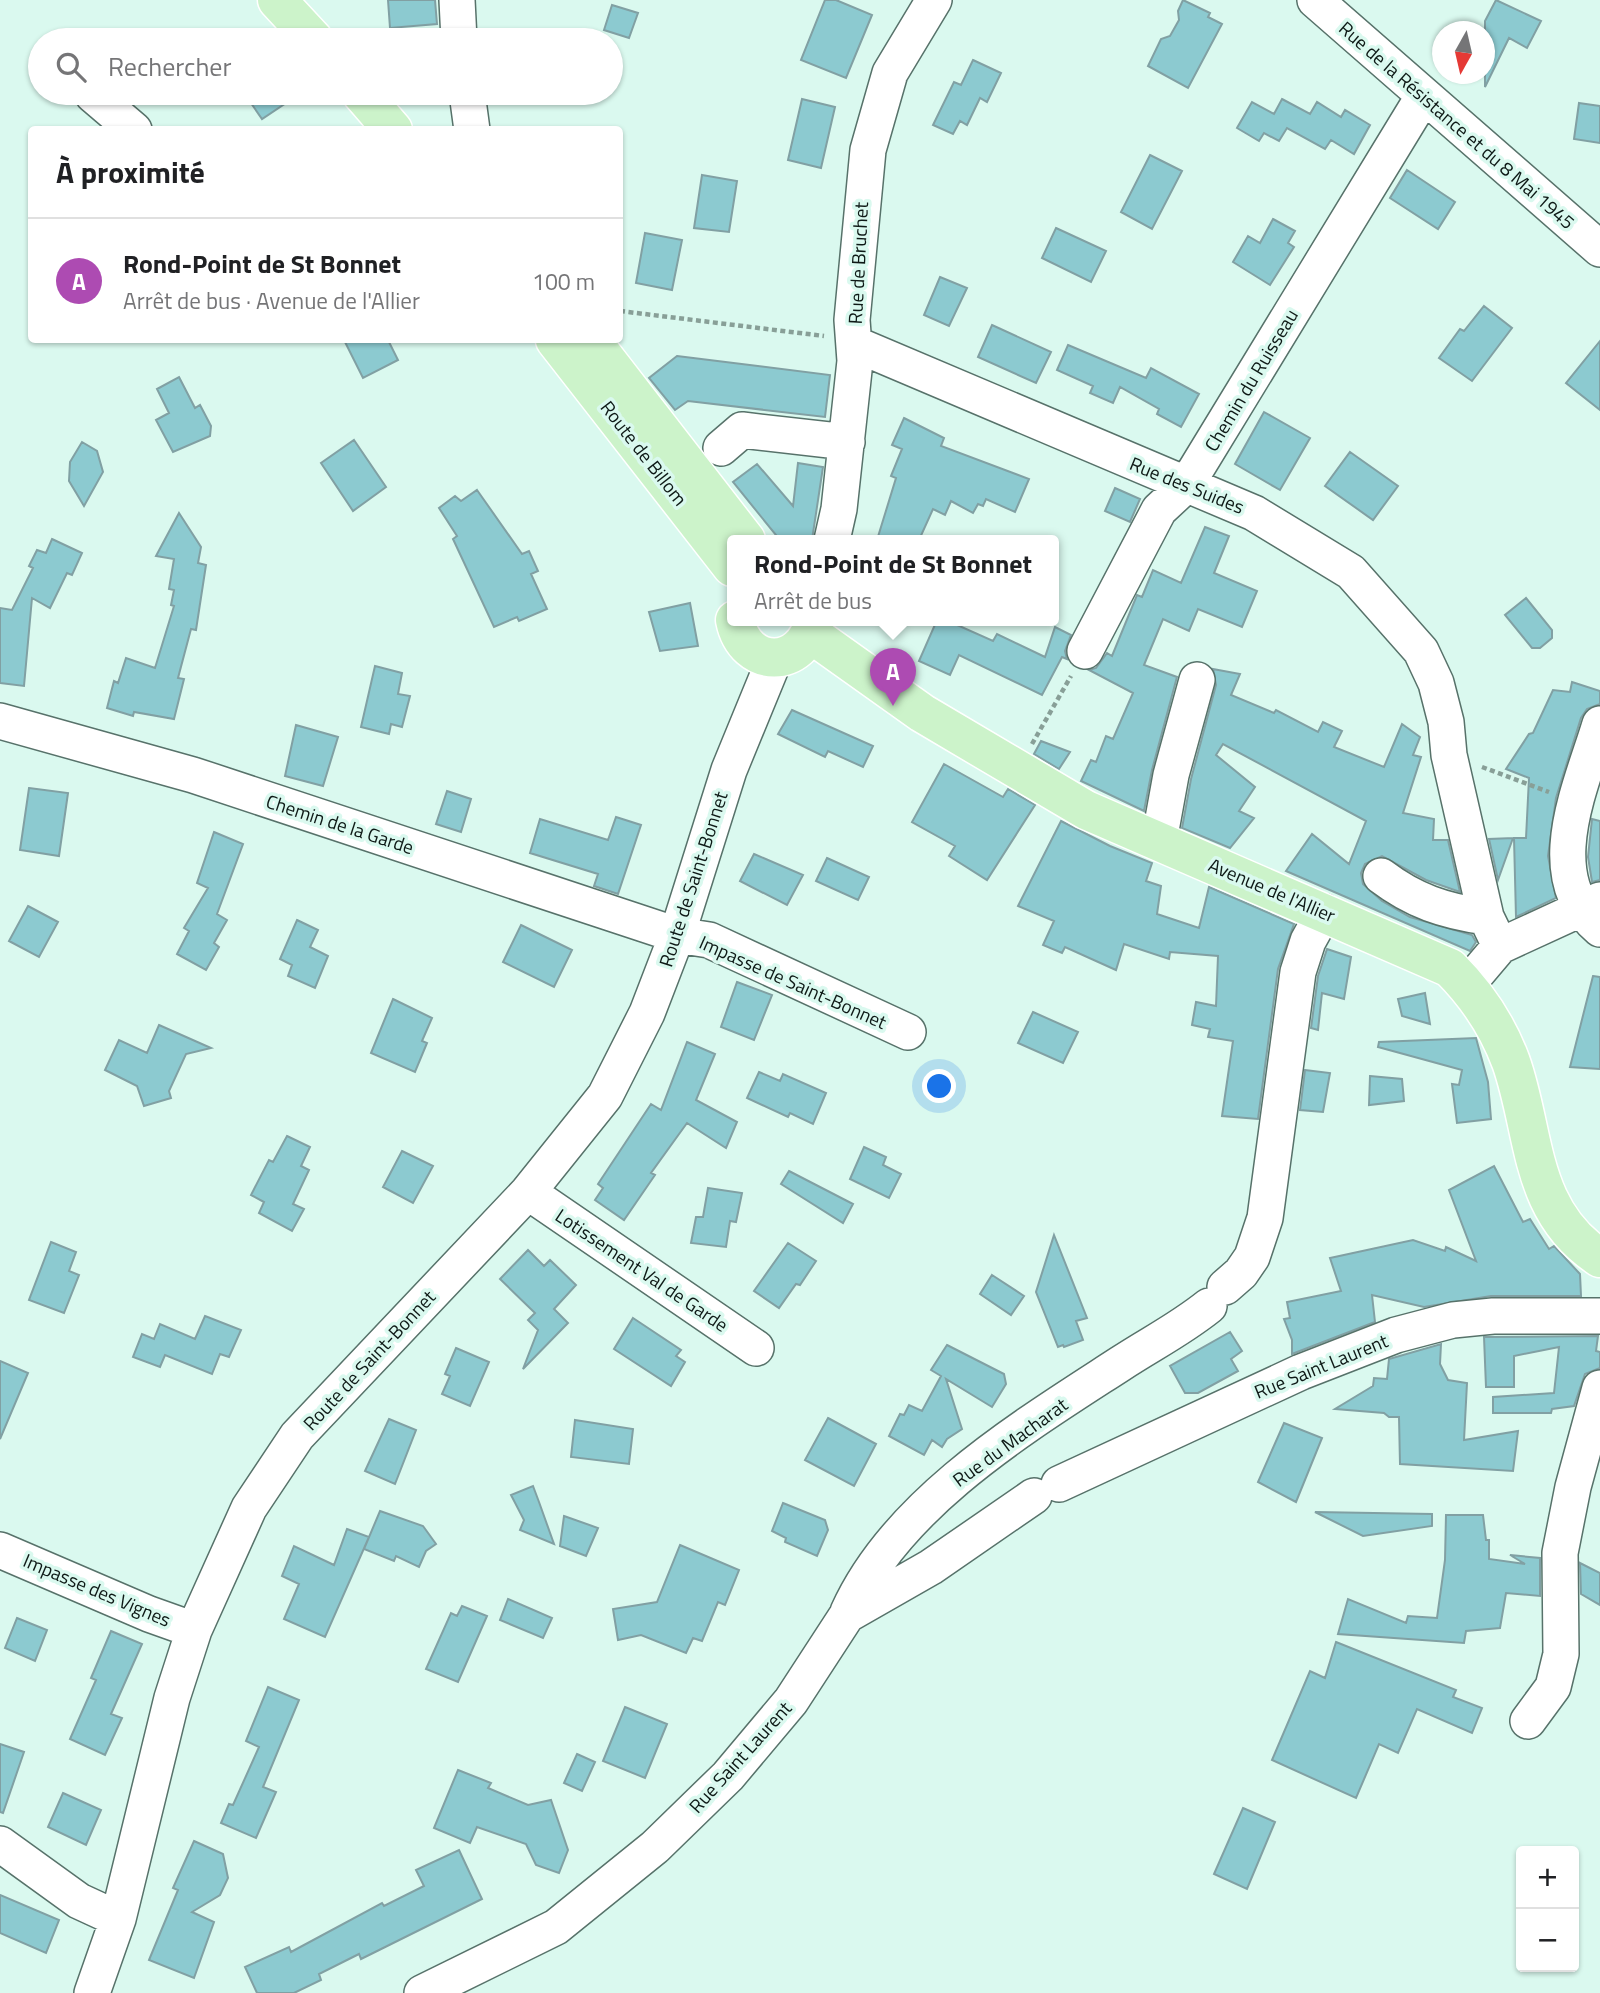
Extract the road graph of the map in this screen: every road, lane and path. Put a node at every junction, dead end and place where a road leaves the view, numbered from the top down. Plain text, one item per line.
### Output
1 (277, 0) edge
2 (307, 0) edge
3 (457, 0) edge
4 (934, 0) edge
5 (1315, 0) edge
6 (303, 28) edge
7 (332, 28) edge
8 (458, 28) edge
9 (1423, 97) junction
10 (105, 105) edge
11 (371, 105) edge
12 (397, 105) edge
13 (469, 105) edge
14 (129, 126) edge
15 (390, 126) edge
16 (414, 126) edge
17 (471, 126) edge
18 (1600, 249) edge
19 (623, 311) edge
20 (557, 343) edge
21 (593, 343) edge
22 (855, 344) junction
23 (847, 442) junction
24 (721, 448) dead end
25 (1188, 484) junction
26 (742, 535) edge
27 (833, 535) edge
28 (727, 561) edge
29 (812, 627) edge
30 (752, 642) edge
31 (1085, 651) joint
32 (1197, 680) dead end
33 (0, 721) edge
34 (1600, 724) edge
35 (1449, 755) junction
36 (1018, 770) junction
37 (1577, 802) junction
38 (1158, 841) junction
39 (1381, 876) dead end
40 (1324, 912) junction
41 (1594, 912) edge
42 (1493, 932) junction
43 (677, 935) junction
44 (1467, 985) junction
45 (908, 1032) dead end
46 (528, 1192) junction
47 (1600, 1258) edge
48 (1600, 1316) edge
49 (756, 1348) dead end
50 (1600, 1388) edge
51 (0, 1550) edge
52 (847, 1615) junction
53 (194, 1630) junction
54 (1528, 1721) dead end
55 (0, 1844) edge
56 (118, 1919) junction
57 (92, 1993) edge
58 (422, 1993) edge

1 - 6 main road
2 - 7 main road
3 - 8 street
4 - 22 street, Rue de Bruchet
5 - 9 street, Rue de la Résistance et du 8 Mai 1945
9 - 18 street, Rue de la Résistance et du 8 Mai 1945
9 - 25 street, Chemin du Ruisseau
10 - 14 street
11 - 15 main road
12 - 16 main road
13 - 17 street
19 - 22 path
20 - 28 main road, Route de Billom
21 - 26 main road, Route de Billom
22 - 23 street, Rue de Bruchet
22 - 25 street, Rue des Suides
23 - 24 street
23 - 27 street, Rue de Bruchet
25 - 31 street, Chemin du Ruisseau
25 - 35 street, Rue des Suides
29 - 30 main road
29 - 36 main road, Avenue de l'Allier
30 - 43 street, Route de Saint-Bonnet
31 - 36 path
32 - 38 street
33 - 43 street, Chemin de la Garde
34 - 37 street
35 - 37 path
35 - 42 street, Rue des Suides
36 - 38 main road, Avenue de l'Allier
37 - 41 street
38 - 40 main road, Avenue de l'Allier
39 - 42 street
40 - 44 main road, Avenue de l'Allier
40 - 52 street, Rue du Macharat
41 - 42 street
42 - 44 street
43 - 45 street, Impasse de Saint-Bonnet
43 - 46 street, Route de Saint-Bonnet
44 - 47 main road, Avenue de l'Allier
46 - 49 street, Lotissement Val de Garde
46 - 53 street, Route de Saint-Bonnet
48 - 52 street, Rue Saint Laurent
50 - 54 street
51 - 53 street, Impasse des Vignes
52 - 58 street, Rue Saint Laurent
53 - 56 street, Route de Saint-Bonnet
55 - 56 street
56 - 57 street, Route de Saint-Bonnet

